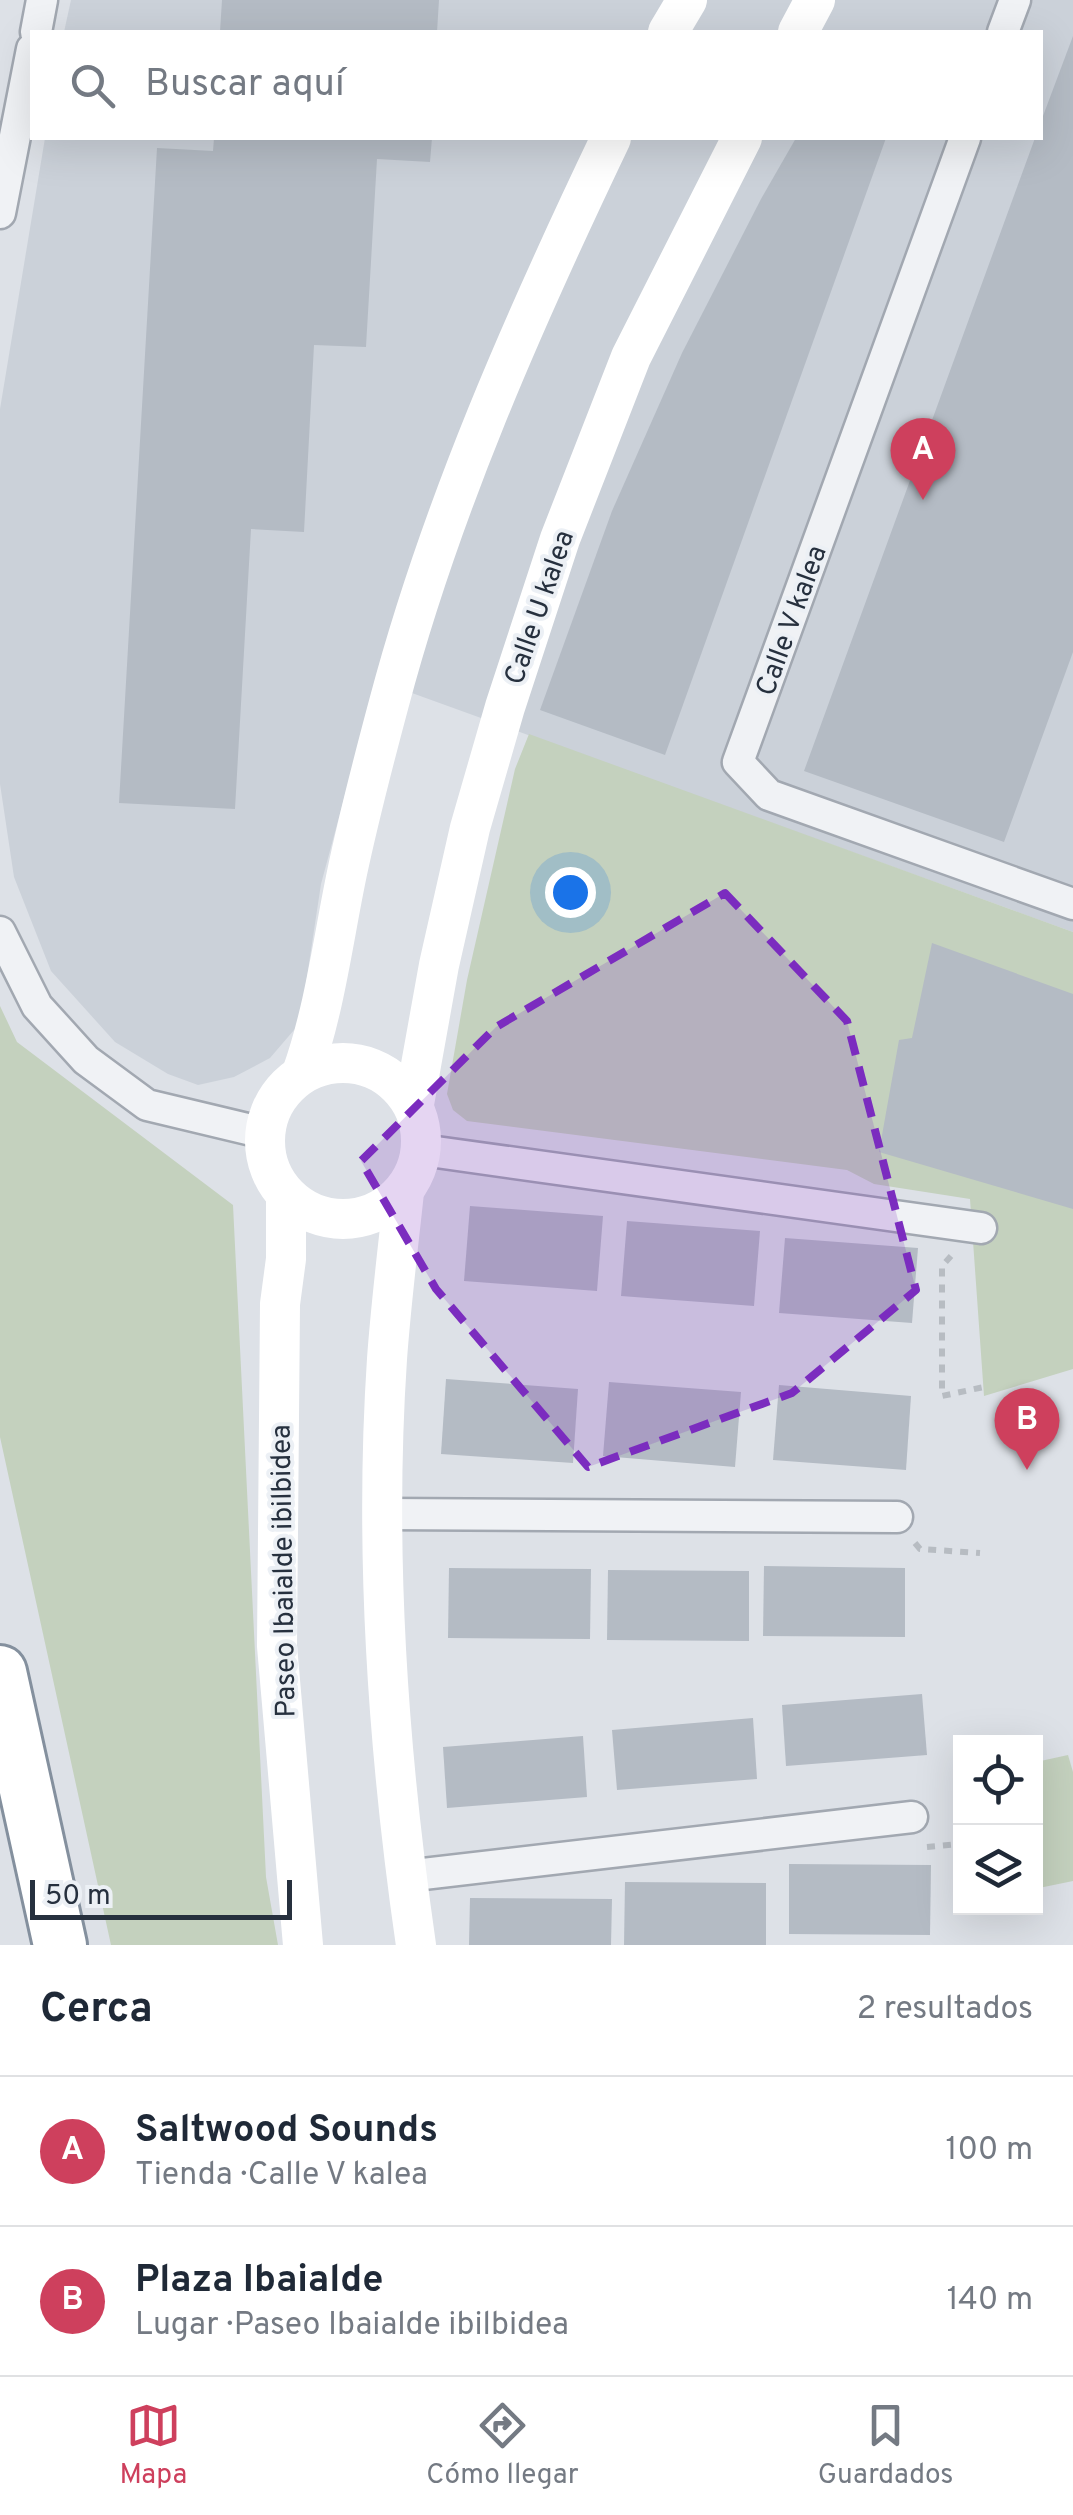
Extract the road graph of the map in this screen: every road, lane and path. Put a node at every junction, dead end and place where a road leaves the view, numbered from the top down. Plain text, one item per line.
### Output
1 (42, 0) edge
2 (687, 0) edge
3 (815, 0) edge
4 (1015, 0) edge
5 (36, 30) edge
6 (669, 30) edge
7 (799, 30) edge
8 (1004, 30) edge
9 (30, 58) edge
10 (610, 140) edge
11 (741, 140) edge
12 (964, 140) edge
13 (0, 213) edge
14 (1071, 899) edge
15 (0, 932) edge
16 (302, 1073) junction
17 (414, 1104) junction
18 (264, 1132) junction
19 (422, 1150) junction
20 (404, 1192) junction
21 (286, 1197) junction
22 (981, 1228) dead end
23 (384, 1514) junction
24 (897, 1518) joint
25 (980, 1553) dead end
26 (0, 1672) edge
27 (912, 1817) dead end
28 (406, 1876) junction
29 (60, 1945) edge
30 (302, 1945) edge
31 (416, 1945) edge

1 - 5 street
2 - 6 street
3 - 7 street
4 - 8 street
9 - 13 street
10 - 16 street
11 - 17 street, Calle U kalea
12 - 14 street, Calle V kalea
15 - 18 street
16 - 17 street
16 - 18 street
17 - 19 street
18 - 21 street
19 - 20 street
19 - 22 street
20 - 21 street
20 - 23 street
21 - 30 street, Paseo Ibaialde ibilbidea
23 - 24 street
23 - 28 street
24 - 25 path
26 - 29 highway
27 - 28 street
28 - 31 street

